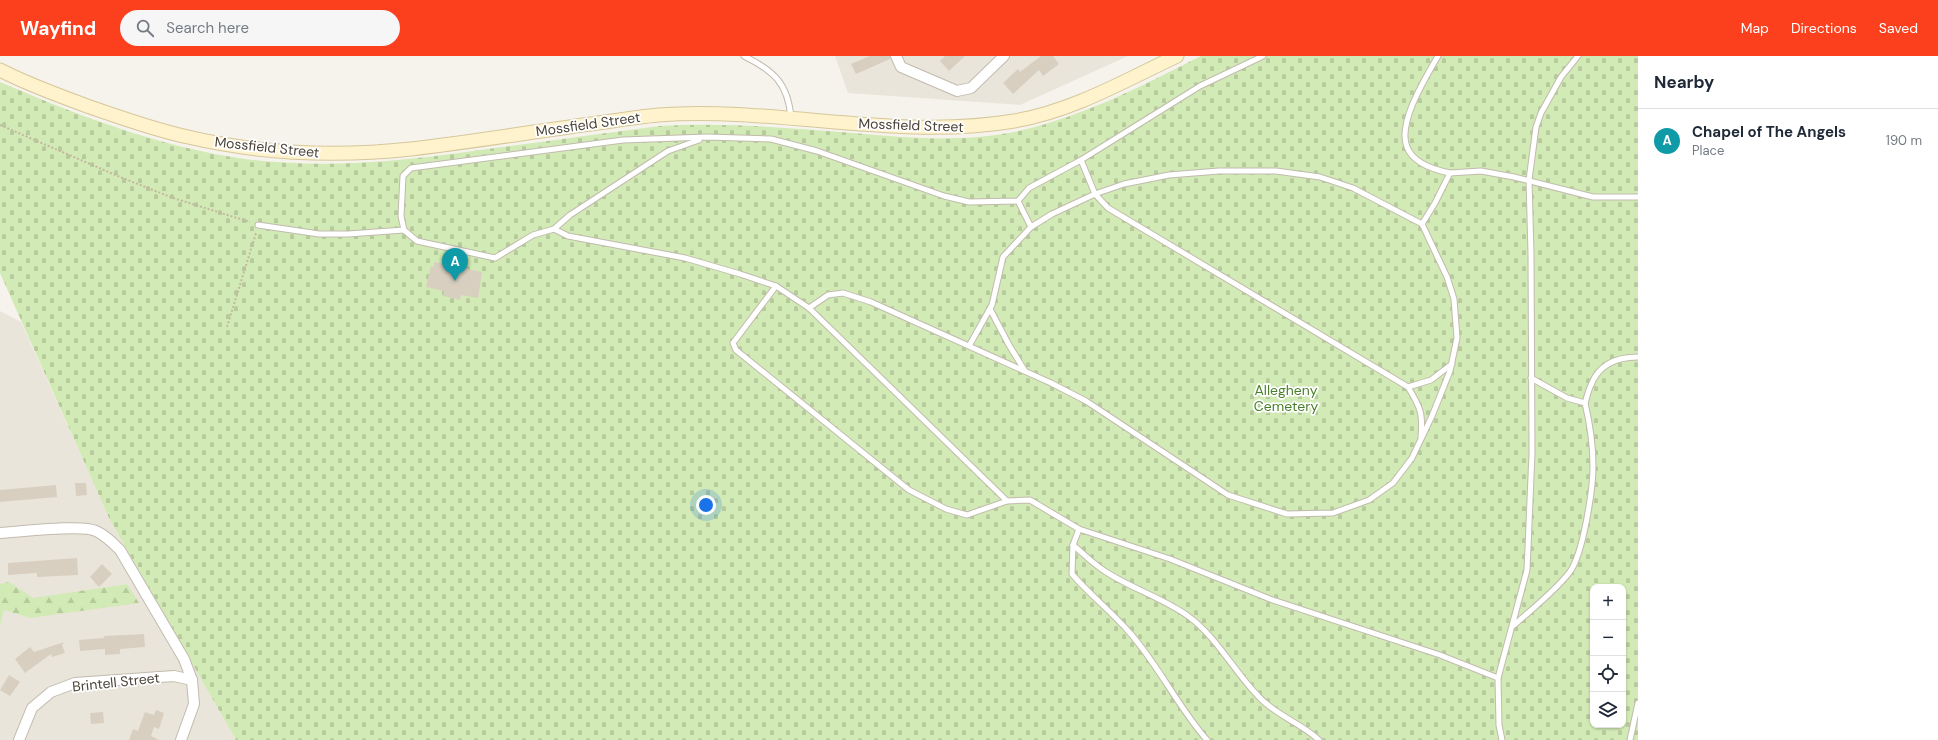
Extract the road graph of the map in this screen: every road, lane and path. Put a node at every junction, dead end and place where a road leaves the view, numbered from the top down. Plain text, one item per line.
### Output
1 (744, 56) edge
2 (896, 56) edge
3 (1004, 56) edge
4 (1177, 56) edge
5 (1263, 56) edge
6 (1438, 56) edge
7 (1578, 56) edge
8 (0, 70) edge
9 (791, 119) junction
10 (0, 125) edge
11 (716, 138) junction
12 (1081, 160) junction
13 (1450, 173) junction
14 (1529, 180) junction
15 (1095, 194) junction
16 (1638, 197) edge
17 (1018, 201) junction
18 (1422, 224) junction
19 (258, 225) junction
20 (1031, 227) junction
21 (554, 229) junction
22 (404, 230) junction
23 (776, 286) junction
24 (809, 308) junction
25 (990, 309) junction
26 (227, 327) dead end
27 (969, 346) junction
28 (1638, 357) edge
29 (1452, 364) junction
30 (1026, 372) junction
31 (1531, 378) junction
32 (1408, 387) junction
33 (1585, 403) junction
34 (1421, 438) junction
35 (1008, 502) junction
36 (1079, 530) junction
37 (0, 533) edge
38 (1073, 545) junction
39 (1512, 626) junction
40 (1498, 678) junction
41 (192, 680) junction
42 (1638, 703) edge
43 (19, 740) edge
44 (181, 740) edge
45 (1207, 740) edge
46 (1319, 740) edge
47 (1502, 740) edge
48 (1630, 740) edge

1 - 9 lane
2 - 3 street
4 - 9 street, Mossfield Street
5 - 12 lane
6 - 13 lane
7 - 14 lane
8 - 9 street, Mossfield Street
10 - 19 path
11 - 17 lane
11 - 21 lane
11 - 22 lane
12 - 15 lane
12 - 17 lane
13 - 14 lane
13 - 18 lane
14 - 16 lane
14 - 31 lane
15 - 18 lane
15 - 20 lane
15 - 32 lane
17 - 20 lane
18 - 29 lane
19 - 22 lane
19 - 26 path
20 - 25 lane
21 - 22 lane
21 - 23 lane
23 - 24 lane
23 - 35 lane
24 - 27 lane
24 - 35 lane
25 - 27 lane
25 - 30 lane
27 - 30 lane
28 - 33 lane
29 - 32 lane
29 - 34 lane
30 - 34 lane
31 - 33 lane
31 - 39 lane
32 - 34 lane
33 - 39 lane
35 - 36 lane
36 - 38 lane
36 - 40 lane
37 - 41 street
38 - 45 lane
38 - 46 lane
39 - 40 lane
40 - 47 lane
41 - 43 street, Brintell Street
41 - 44 street
42 - 48 lane

